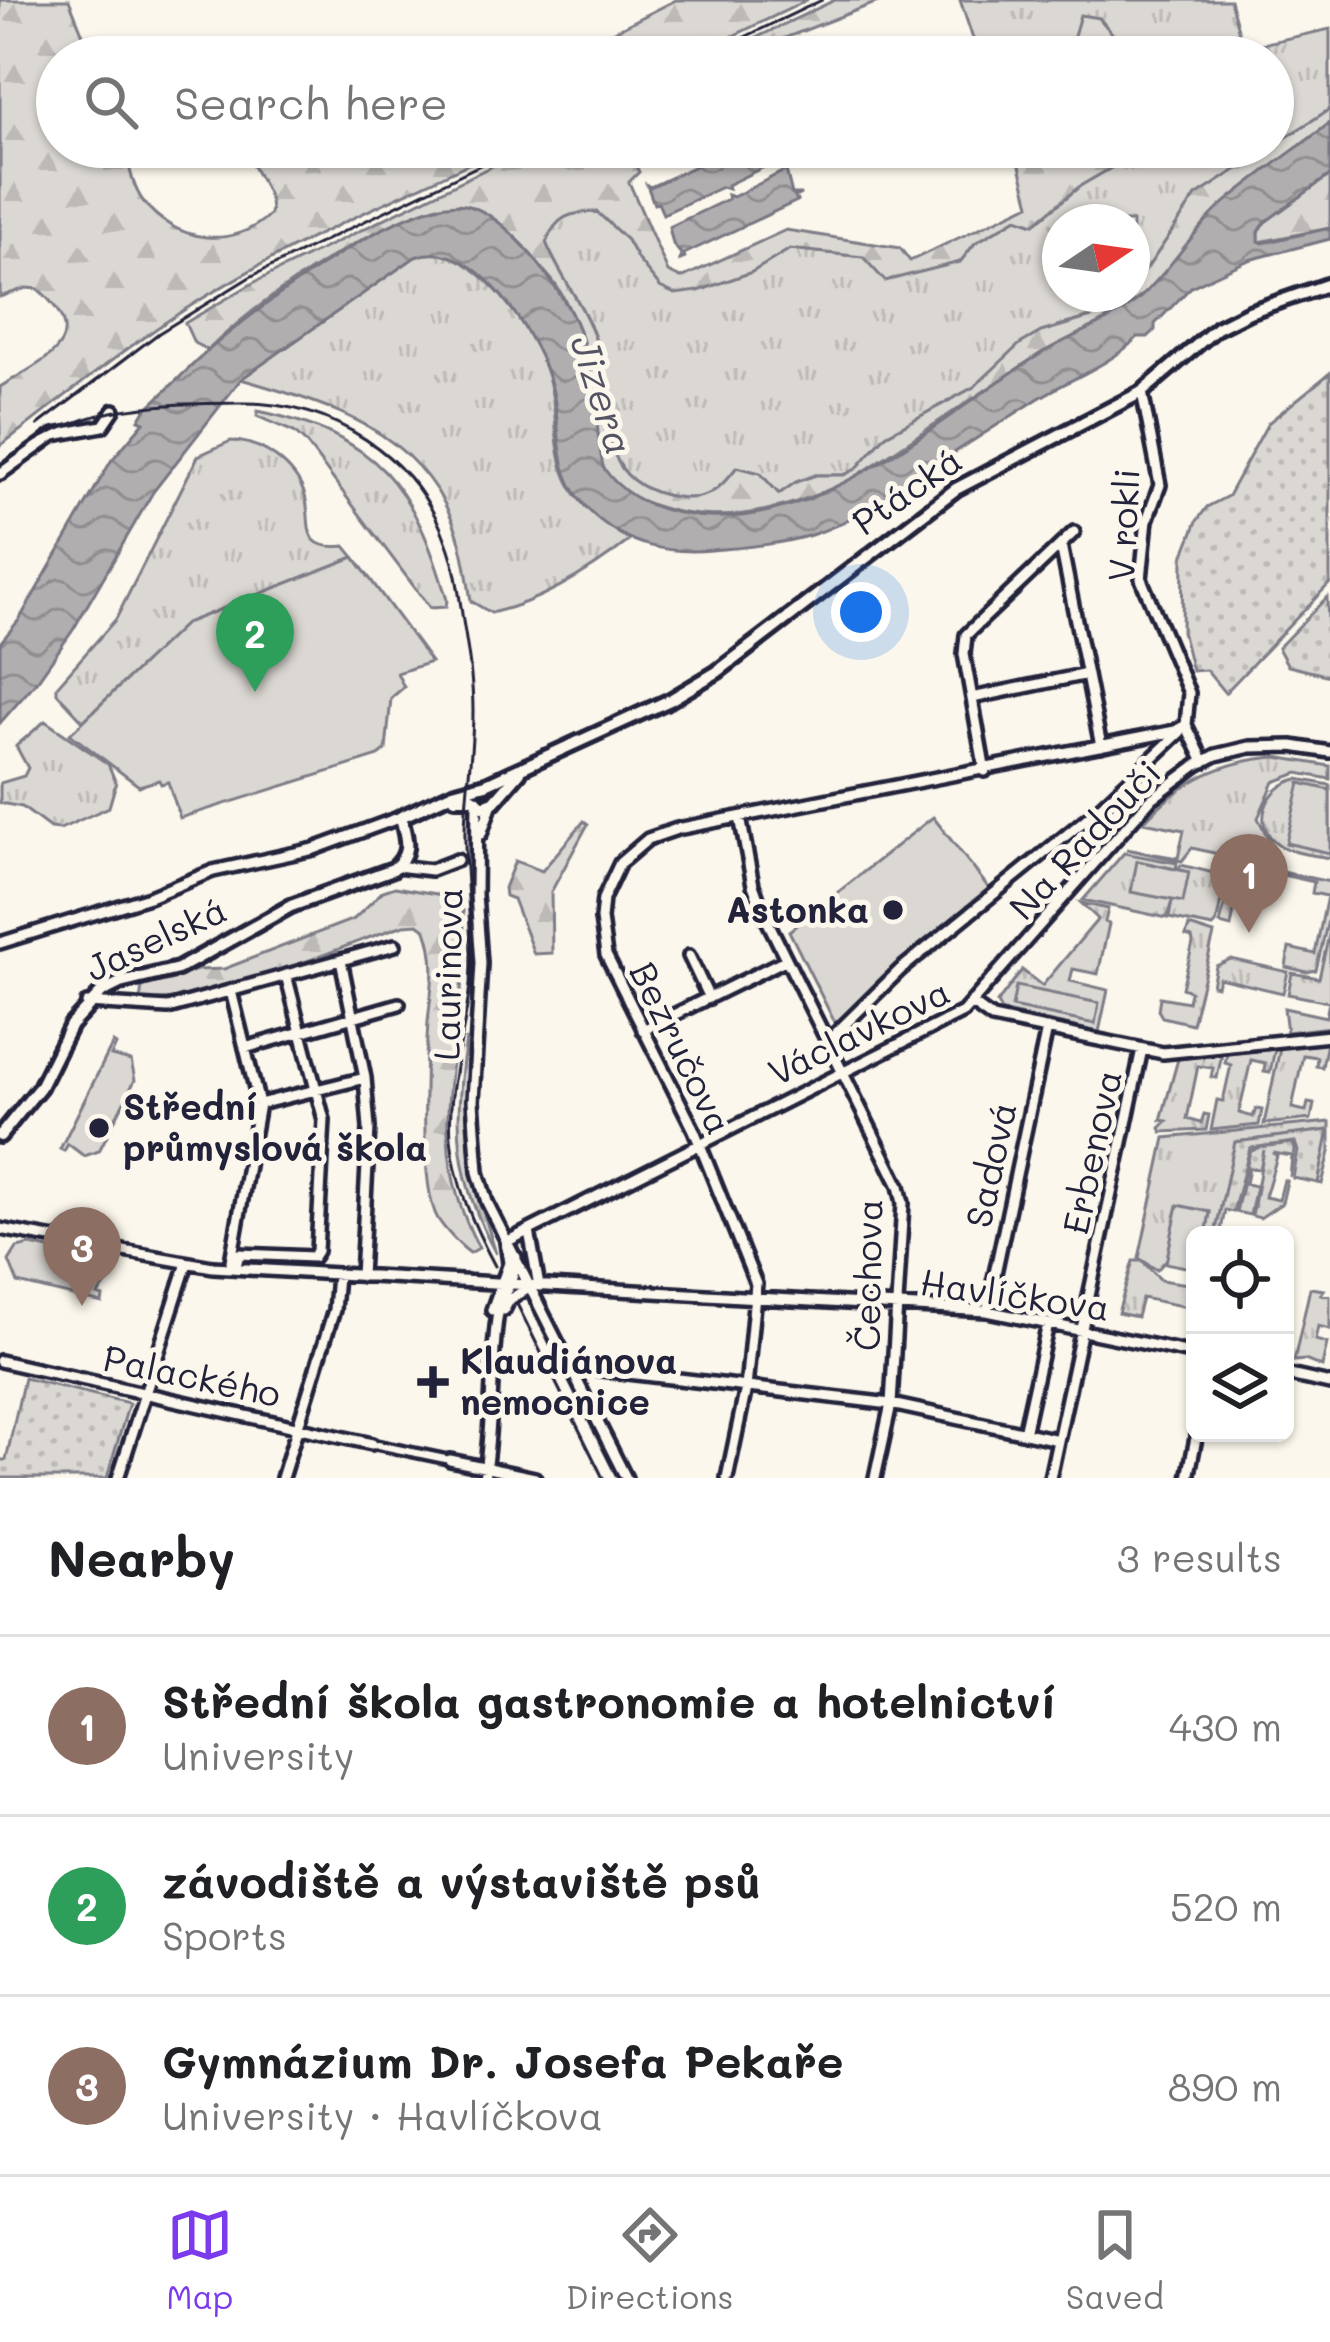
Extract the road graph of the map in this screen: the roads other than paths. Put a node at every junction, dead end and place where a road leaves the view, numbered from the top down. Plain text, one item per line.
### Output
1 (1330, 284) edge
2 (1142, 392) junction
3 (114, 410) dead end
4 (0, 474) edge
5 (1074, 532) dead end
6 (1061, 545) junction
7 (1087, 674) junction
8 (972, 698) junction
9 (1186, 725) junction
10 (1101, 746) junction
11 (1330, 752) edge
12 (1204, 762) junction
13 (528, 764) junction
14 (985, 771) junction
15 (486, 784) junction
16 (495, 799) junction
17 (477, 800) junction
18 (440, 801) junction
19 (401, 817) junction
20 (740, 818) junction
21 (477, 845) junction
22 (457, 860) dead end
23 (397, 866) junction
24 (0, 944) edge
25 (395, 945) dead end
26 (689, 956) dead end
27 (341, 960) junction
28 (785, 960) junction
29 (286, 975) junction
30 (231, 991) junction
31 (709, 998) junction
32 (971, 1003) junction
33 (87, 1004) junction
34 (399, 1004) dead end
35 (353, 1018) junction
36 (643, 1030) junction
37 (1047, 1030) junction
38 (301, 1033) junction
39 (1330, 1036) edge
40 (828, 1041) junction
41 (245, 1048) junction
42 (1142, 1049) junction
43 (841, 1073) junction
44 (364, 1078) junction
45 (316, 1089) junction
46 (259, 1104) junction
47 (0, 1136) edge
48 (698, 1142) junction
49 (0, 1228) edge
50 (529, 1231) junction
51 (506, 1236) junction
52 (515, 1252) junction
53 (187, 1263) junction
54 (233, 1266) junction
55 (507, 1270) junction
56 (337, 1275) junction
57 (361, 1276) junction
58 (482, 1282) junction
59 (506, 1284) junction
60 (535, 1286) junction
61 (753, 1298) junction
62 (897, 1305) junction
63 (497, 1306) junction
64 (987, 1311) junction
65 (1048, 1324) junction
66 (1082, 1330) junction
67 (496, 1333) junction
68 (493, 1346) junction
69 (1186, 1352) edge
70 (0, 1361) edge
71 (571, 1371) junction
72 (1294, 1376) edge
73 (1330, 1384) edge
74 (746, 1388) junction
75 (145, 1394) junction
76 (891, 1404) junction
77 (298, 1427) junction
78 (1024, 1432) junction
79 (1058, 1440) junction
80 (1196, 1442) edge
81 (375, 1445) joint
82 (450, 1460) joint
83 (485, 1473) edge
84 (118, 1478) edge
85 (282, 1478) edge
86 (535, 1478) edge
87 (626, 1478) edge
88 (727, 1478) edge
89 (875, 1478) edge
90 (1051, 1478) edge
91 (1188, 1478) edge

1 - 2 street, Ptácká
2 - 9 street, V rokli
2 - 13 street, Ptácká
3 - 4 street
5 - 6 street
6 - 7 street
6 - 8 street
7 - 8 street
7 - 10 street
8 - 14 street
9 - 10 street, Bezručova
9 - 12 street
9 - 40 street
10 - 14 street, Bezručova
11 - 12 street, Na Radouči
12 - 32 street, Na Radouči
13 - 15 street, Ptácká
13 - 16 street, Ptácká
14 - 20 street, Bezručova
15 - 16 street
15 - 17 street
15 - 18 street, Ptácká
16 - 17 street
16 - 21 street, Laurinova
17 - 18 street, Ptácká
17 - 21 street, Laurinova
18 - 19 street, Ptácká
19 - 23 street
19 - 24 street, Ptácká
20 - 28 street, Čechova
20 - 36 street, Bezručova
21 - 51 street, Laurinova
22 - 23 street, Jaselská
23 - 33 street, Jaselská
25 - 27 street
26 - 31 street
27 - 29 street
27 - 35 street
28 - 31 street
28 - 40 street, Čechova
29 - 30 street
29 - 38 street
30 - 33 street
30 - 41 street
31 - 36 street
32 - 37 street, Václavkova
32 - 43 street, Václavkova
33 - 47 street, Jaselská
34 - 35 street
35 - 38 street
35 - 44 street
36 - 48 street, Bezručova
37 - 42 street, Václavkova
37 - 64 street, Sadová
38 - 41 street
38 - 45 street
39 - 42 street, Václavkova
40 - 43 street, Čechova
41 - 46 street
42 - 66 street, Erbenova
43 - 48 street, Václavkova
43 - 62 street, Čechova
44 - 45 street
44 - 57 street
45 - 46 street
45 - 54 street
46 - 54 street
48 - 50 street, Václavkova
48 - 61 street, Bezručova
49 - 53 street
50 - 51 street, Václavkova
50 - 60 street
51 - 52 street
51 - 55 street
52 - 59 street
52 - 60 street
53 - 54 street
53 - 75 street
54 - 56 street
55 - 58 street
55 - 59 street
56 - 57 street
56 - 77 street
57 - 58 street
58 - 59 street, Havlíčkova
58 - 63 street
59 - 60 street, Havlíčkova
59 - 63 street
60 - 61 street, Havlíčkova
60 - 67 street
60 - 71 street
61 - 62 street, Havlíčkova
61 - 74 street, Bezručova
62 - 64 street, Havlíčkova
62 - 76 street, Čechova
63 - 67 street
63 - 68 street
64 - 65 street, Havlíčkova
65 - 66 street, Havlíčkova
65 - 78 street
66 - 69 street, Havlíčkova
66 - 79 street, Erbenova
67 - 68 street
68 - 83 street
70 - 75 street, Palackého
71 - 74 street
71 - 87 street
72 - 73 street
74 - 76 street
74 - 88 street, Bezručova
75 - 77 street, Palackého
75 - 84 street
76 - 78 street
76 - 89 street, Čechova
77 - 81 street, Palackého
77 - 85 street
78 - 79 street
79 - 90 street, Erbenova
80 - 91 street
81 - 82 street, Palackého
82 - 83 street, Palackého
83 - 86 street, Palackého

